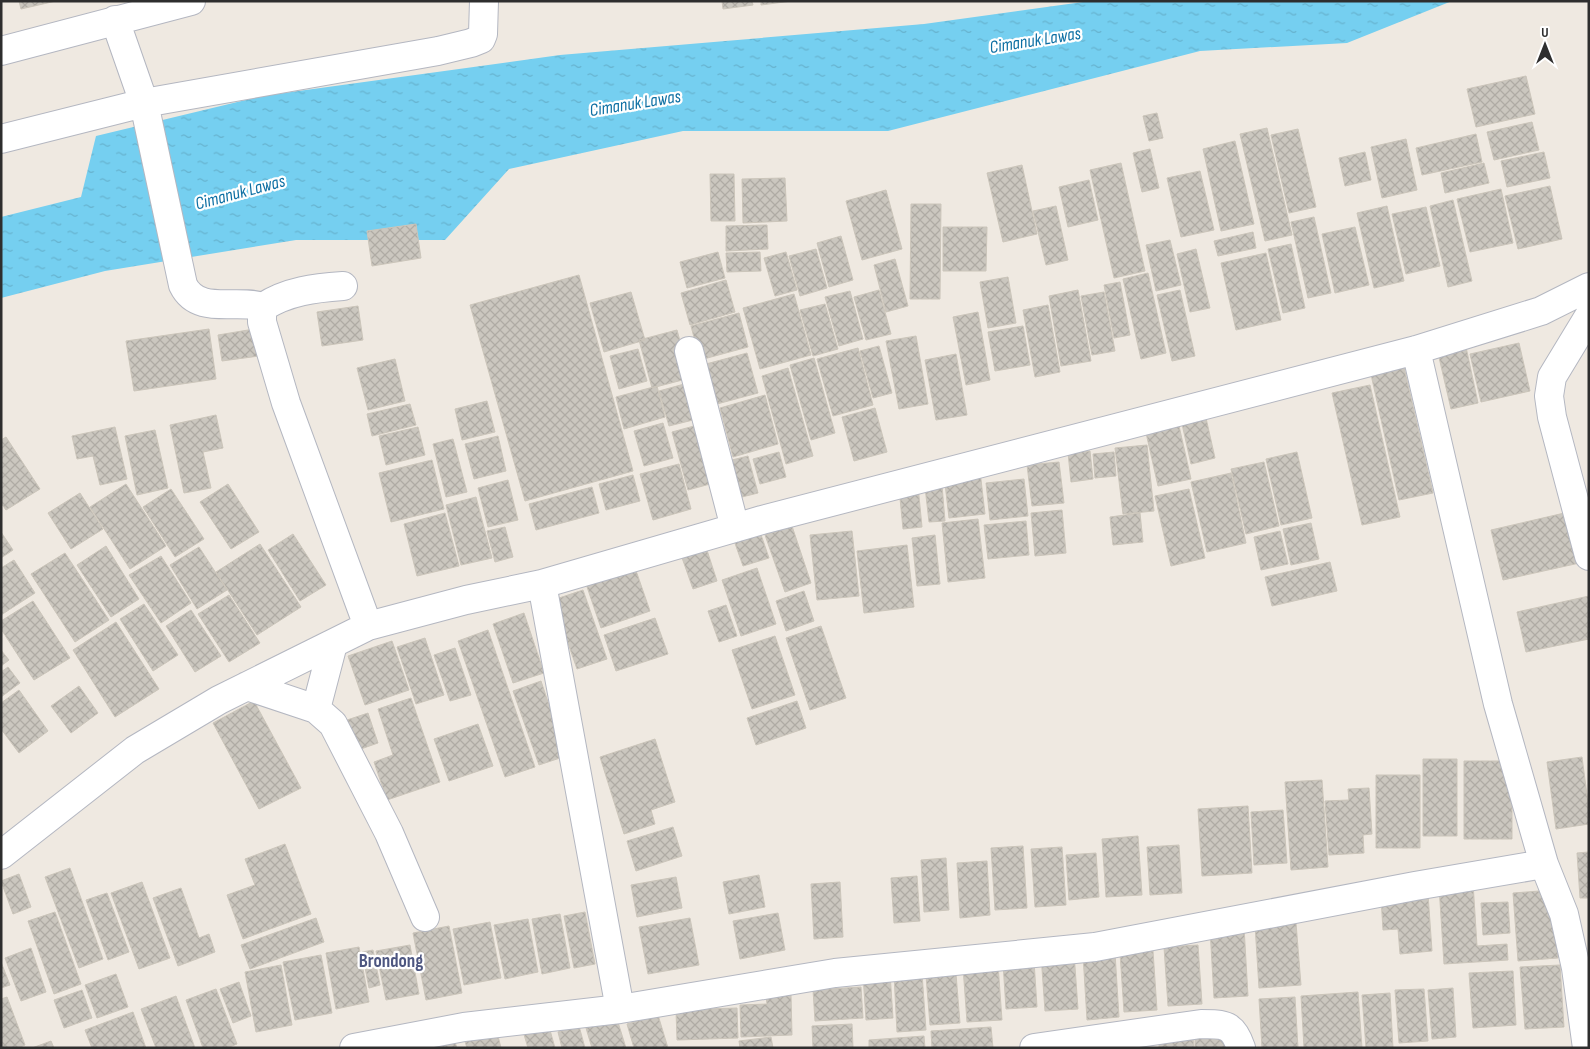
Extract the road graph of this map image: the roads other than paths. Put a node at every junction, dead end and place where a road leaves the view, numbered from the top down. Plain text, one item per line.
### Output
1 (191, 1) edge
2 (484, 1) edge
3 (115, 20) junction
4 (1, 51) edge
5 (146, 110) junction
6 (1, 139) edge
7 (343, 286) dead end
8 (1589, 287) edge
9 (263, 307) junction
10 (1589, 316) edge
11 (1416, 350) junction
12 (689, 351) dead end
13 (735, 528) junction
14 (1589, 556) edge
15 (542, 584) junction
16 (368, 626) junction
17 (333, 644) junction
18 (247, 686) junction
19 (316, 710) junction
20 (1, 855) edge
21 (1544, 864) junction
22 (425, 917) dead end
23 (620, 1009) junction
24 (354, 1048) edge
25 (1034, 1048) edge
26 (1241, 1048) edge
27 (1587, 1048) edge

1 - 3 street
2 - 5 street
3 - 4 street
3 - 5 street
5 - 6 street
5 - 9 street
7 - 9 street
8 - 11 street
9 - 16 street
10 - 14 street
11 - 13 street
11 - 21 street
12 - 13 street
13 - 15 street
15 - 16 street
15 - 23 street
16 - 17 street
17 - 18 street
17 - 19 street
18 - 19 street
18 - 20 street
19 - 22 street
21 - 23 street
21 - 27 street
23 - 24 street
25 - 26 street

